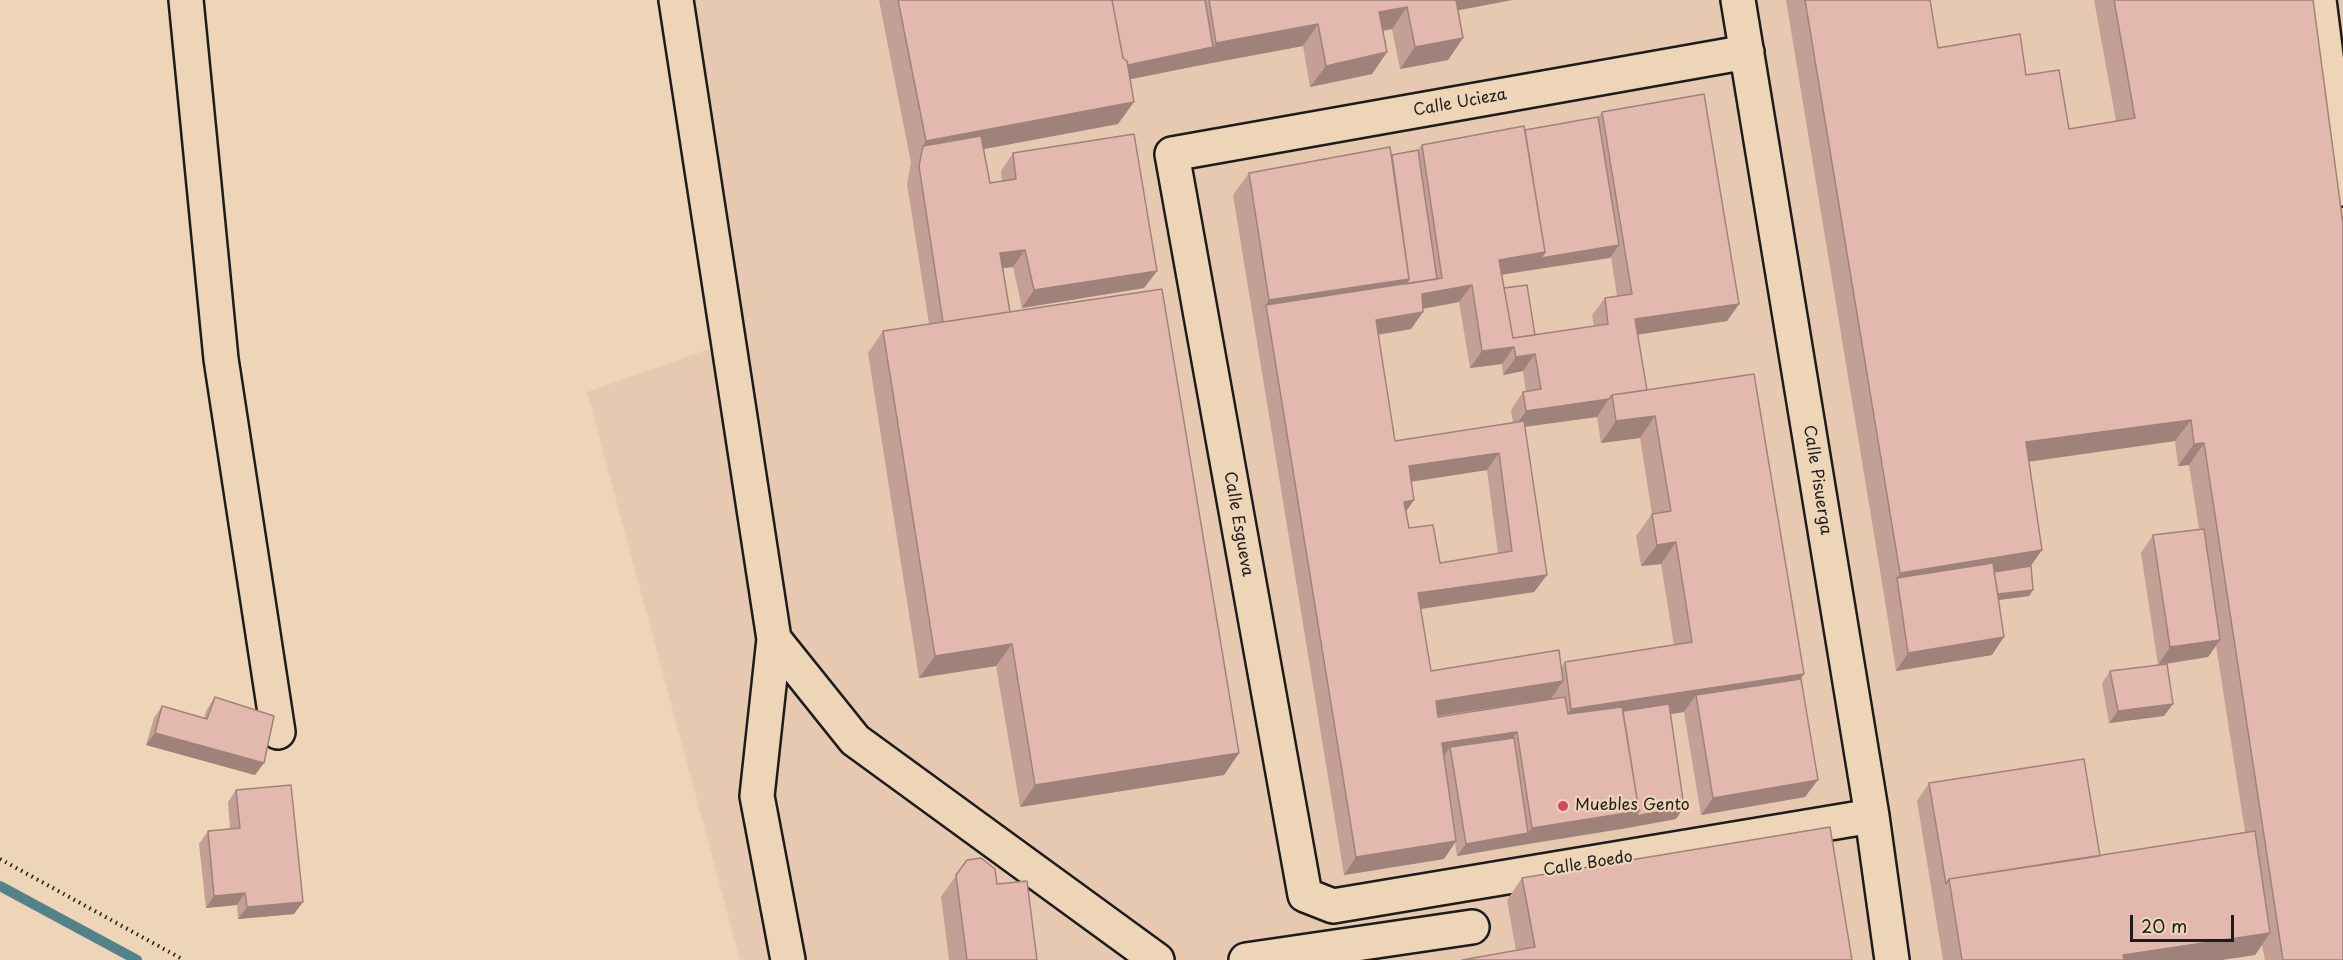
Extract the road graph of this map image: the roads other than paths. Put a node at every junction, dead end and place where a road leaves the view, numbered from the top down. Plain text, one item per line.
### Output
1 (186, 0) edge
2 (676, 0) edge
3 (1738, 0) edge
4 (2319, 0) edge
5 (1747, 52) junction
6 (1172, 154) joint
7 (2343, 189) edge
8 (774, 639) junction
9 (278, 732) dead end
10 (1872, 816) junction
11 (1305, 895) joint
12 (1472, 927) dead end
13 (788, 960) edge
14 (1157, 960) edge
15 (1246, 960) edge
16 (1892, 960) edge

1 - 9 street
2 - 8 street
3 - 5 street, Calle Pisuerga
4 - 7 street
5 - 6 street, Calle Ucieza
5 - 10 street, Calle Pisuerga
6 - 11 street, Calle Esgueva
8 - 13 street
8 - 14 street
10 - 11 street, Calle Boedo
10 - 16 street, Calle Pisuerga
12 - 15 street

